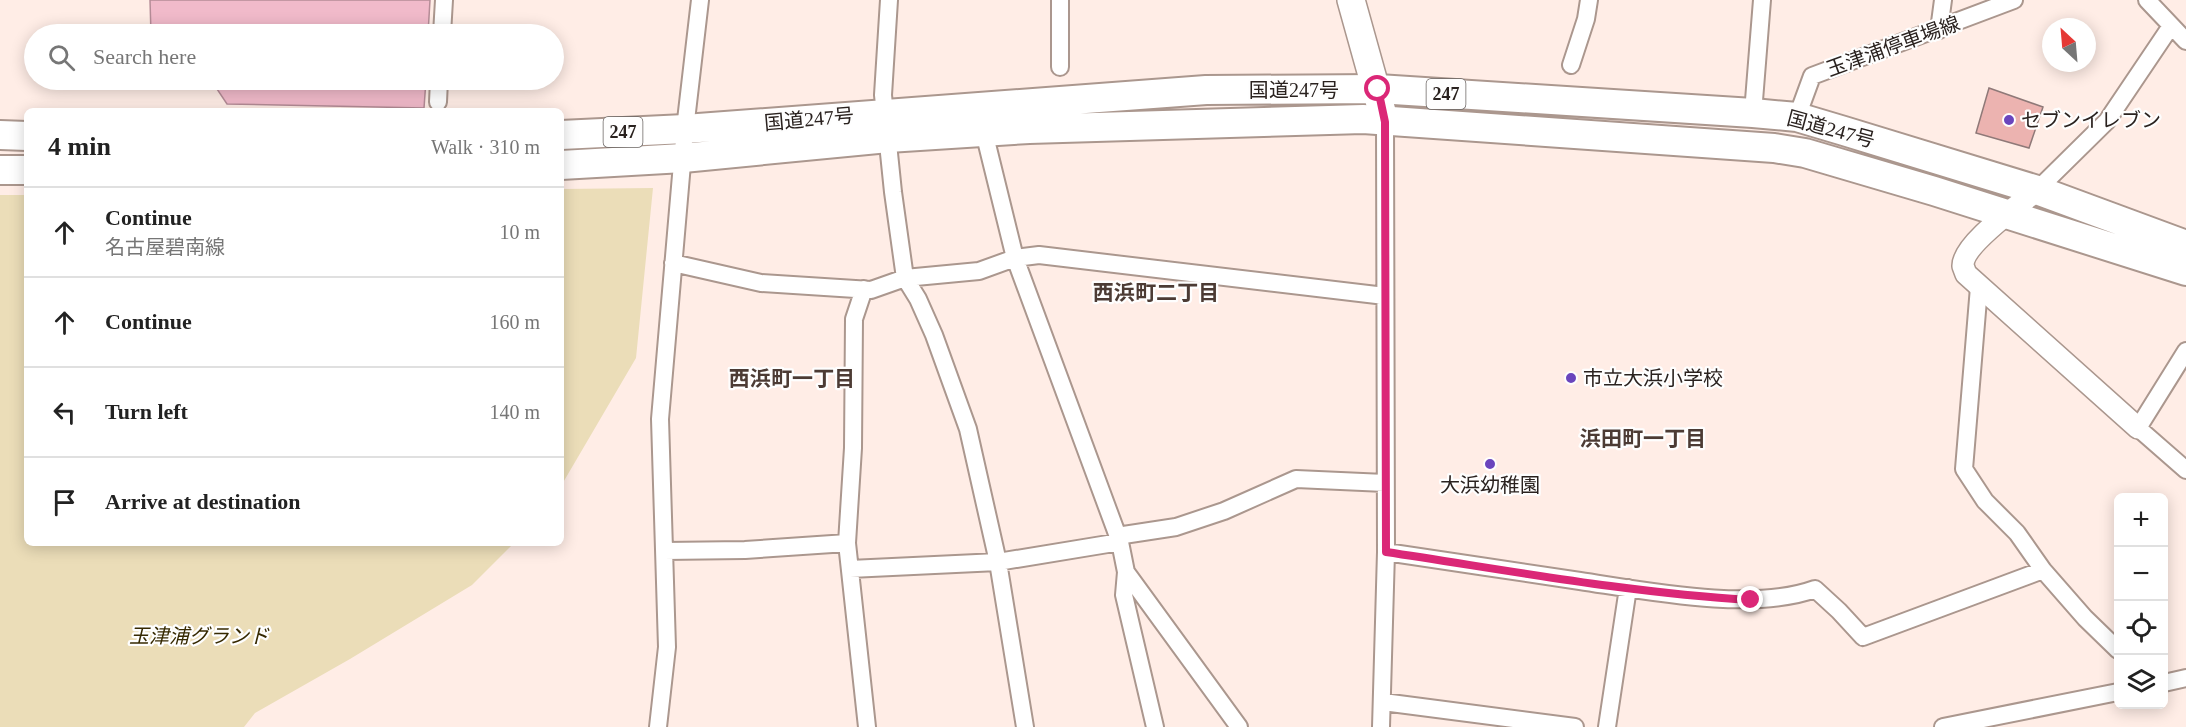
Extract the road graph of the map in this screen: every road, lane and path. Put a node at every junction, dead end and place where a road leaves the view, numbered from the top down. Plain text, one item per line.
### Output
1 (444, 0) edge
2 (700, 0) edge
3 (889, 0) edge
4 (1060, 0) edge
5 (1352, 0) edge
6 (1589, 0) edge
7 (1762, 0) edge
8 (1943, 0) edge
9 (2014, 0) edge
10 (2147, 0) edge
11 (443, 24) edge
12 (2171, 26) junction
13 (1939, 30) junction
14 (2186, 41) edge
15 (1571, 65) dead end
16 (1060, 67) dead end
17 (1378, 89) junction
18 (439, 90) edge
19 (438, 102) dead end
20 (1754, 113) junction
21 (1797, 117) junction
22 (1385, 122) junction
23 (886, 125) junction
24 (685, 129) junction
25 (984, 132) junction
26 (0, 135) edge
27 (564, 135) edge
28 (24, 136) edge
29 (683, 158) junction
30 (564, 165) edge
31 (0, 170) edge
32 (24, 170) edge
33 (2037, 190) junction
34 (2007, 214) junction
35 (2186, 245) edge
36 (1015, 258) junction
37 (673, 263) junction
38 (2186, 271) edge
39 (905, 278) junction
40 (1978, 287) junction
41 (864, 290) junction
42 (1385, 296) junction
43 (2186, 351) edge
44 (2138, 428) junction
45 (2186, 470) edge
46 (1386, 483) junction
47 (1118, 539) junction
48 (847, 543) junction
49 (664, 551) junction
50 (1386, 552) junction
51 (998, 562) junction
52 (850, 569) junction
53 (2043, 570) junction
54 (1126, 572) junction
55 (1628, 588) junction
56 (2114, 647) edge
57 (2186, 678) edge
58 (2168, 682) edge
59 (2114, 693) edge
60 (1383, 702) junction
61 (658, 727) edge
62 (867, 727) edge
63 (1026, 727) edge
64 (1155, 727) edge
65 (1239, 727) edge
66 (1381, 727) edge
67 (1575, 727) edge
68 (1607, 727) edge
69 (1943, 727) edge

1 - 11 street
2 - 24 street
3 - 23 street
4 - 16 street
5 - 17 main road
6 - 15 street
7 - 20 street
8 - 13 street
9 - 13 street, 玉津浦停車場線
10 - 12 street
12 - 14 street
12 - 33 street
13 - 21 street, 玉津浦停車場線
17 - 20 highway, 国道247号 / 247
17 - 22 main road
17 - 23 highway, 国道247号 / 247
18 - 19 street
20 - 21 highway, 国道247号 / 247
21 - 33 highway, 国道247号 / 247
22 - 25 highway, 国道247号 / 247
22 - 34 highway, 国道247号 / 247
22 - 42 street
23 - 24 highway, 国道247号 / 247
23 - 25 highway, 国道247号 / 247
23 - 29 highway, 国道247号 / 247
23 - 39 street
24 - 27 highway, 国道247号 / 247
24 - 29 street
25 - 36 street
26 - 28 highway
29 - 30 highway, 国道247号 / 247
29 - 37 street
31 - 32 highway
33 - 34 street
33 - 35 highway, 国道247号 / 247
34 - 38 highway, 国道247号 / 247
34 - 40 street
36 - 39 street
36 - 42 street
36 - 47 street
37 - 41 street
37 - 49 street
39 - 41 street
39 - 51 street
40 - 44 street
40 - 53 street
41 - 48 street
42 - 46 street
43 - 44 street
44 - 45 street
46 - 47 street
46 - 50 street
47 - 51 street
47 - 54 street
48 - 49 street
48 - 52 street
49 - 61 street
50 - 55 street
50 - 60 street
51 - 52 street
51 - 63 street
52 - 62 street
53 - 55 street
53 - 56 street
54 - 64 street
54 - 65 street
55 - 68 street
57 - 58 street
59 - 69 street
60 - 66 street
60 - 67 street

